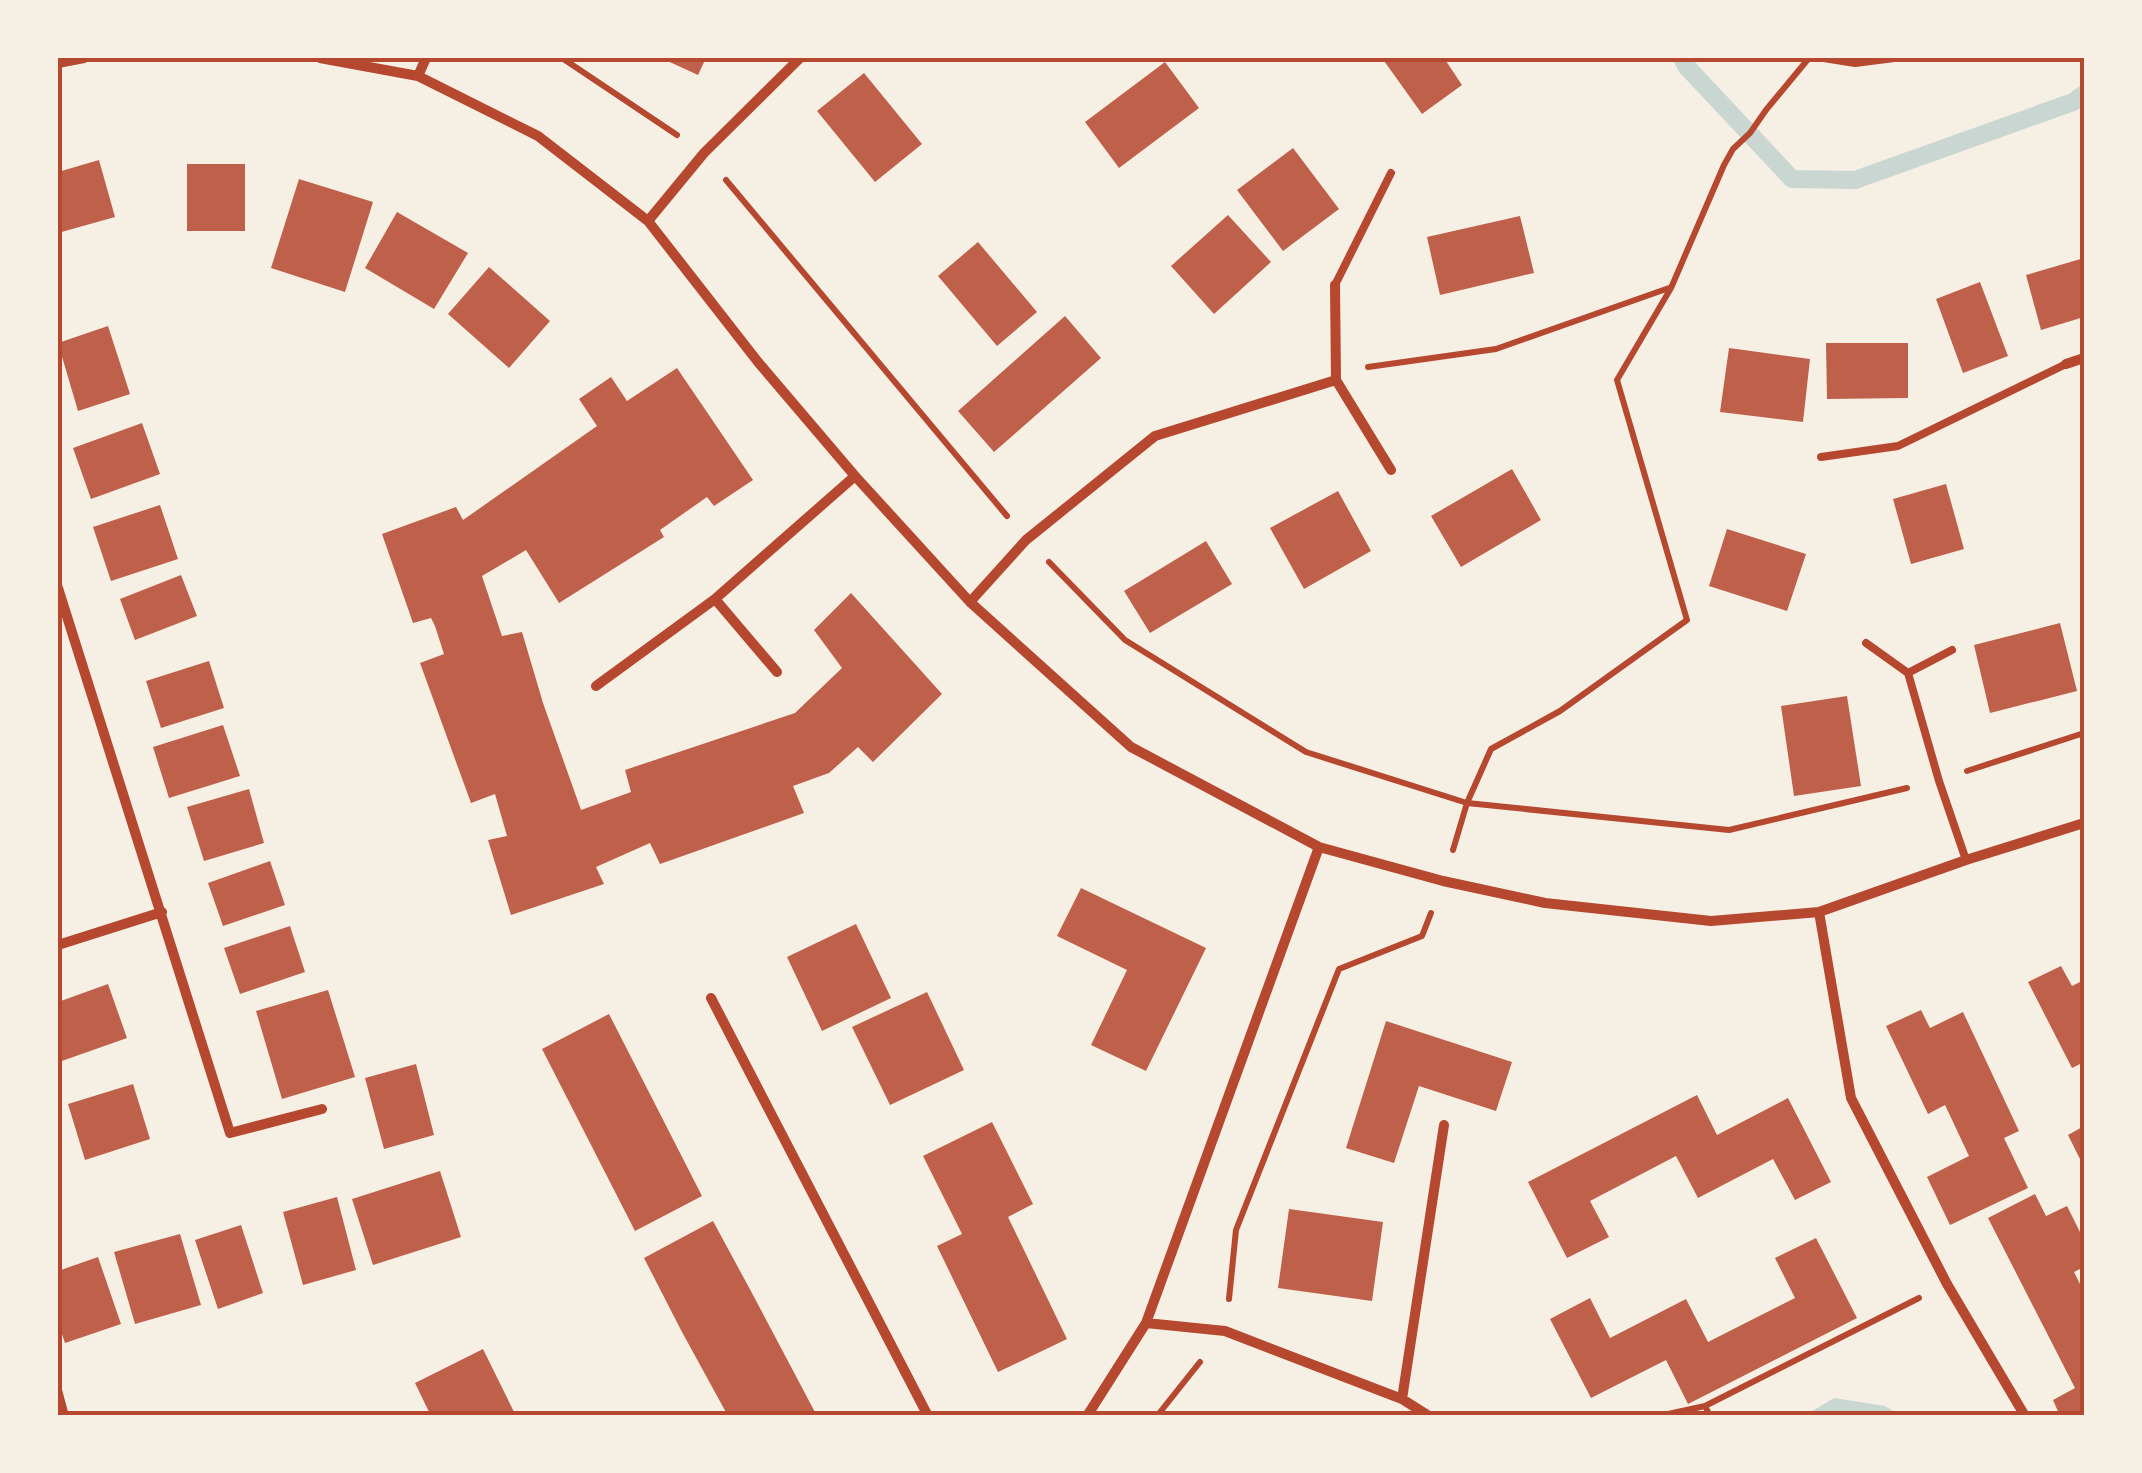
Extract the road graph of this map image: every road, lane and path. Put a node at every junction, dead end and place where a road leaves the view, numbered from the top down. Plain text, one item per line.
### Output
1 (84, 58) edge
2 (320, 58) edge
3 (426, 58) edge
4 (562, 58) edge
5 (800, 58) edge
6 (1813, 58) edge
7 (1902, 58) edge
8 (58, 63) edge
9 (418, 76) junction
10 (704, 153) junction
11 (1391, 172) dead end
12 (648, 221) junction
13 (1335, 284) joint
14 (1670, 288) junction
15 (2084, 358) edge
16 (2066, 364) joint
17 (1336, 380) junction
18 (1821, 458) dead end
19 (1391, 470) dead end
20 (855, 476) junction
21 (1026, 540) junction
22 (58, 588) edge
23 (715, 599) junction
24 (970, 602) junction
25 (1866, 643) dead end
26 (1952, 650) dead end
27 (778, 672) dead end
28 (1908, 673) junction
29 (596, 686) dead end
30 (2084, 733) edge
31 (1940, 780) junction
32 (1467, 803) junction
33 (2084, 823) edge
34 (1319, 847) junction
35 (1966, 860) junction
36 (1444, 881) junction
37 (162, 912) junction
38 (1819, 912) junction
39 (58, 945) edge
40 (711, 998) dead end
41 (322, 1110) dead end
42 (1444, 1125) dead end
43 (1947, 1284) junction
44 (1146, 1324) junction
45 (1225, 1331) junction
46 (58, 1390) edge
47 (1402, 1399) junction
48 (1705, 1406) junction
49 (66, 1416) edge
50 (928, 1416) edge
51 (1087, 1416) edge
52 (1157, 1416) edge
53 (1429, 1416) edge
54 (1659, 1416) edge
55 (1710, 1416) edge
56 (2025, 1416) edge

1 - 8 street
2 - 9 street
3 - 9 street
4 - 10 path
5 - 10 street
6 - 7 path
6 - 14 path
9 - 12 street
10 - 12 street
10 - 21 path
11 - 13 lane
12 - 20 street
13 - 17 street
14 - 17 path
14 - 32 path
15 - 16 street
16 - 18 lane
17 - 19 street
17 - 21 street
20 - 23 street
20 - 24 street
21 - 24 street
21 - 32 path
22 - 37 street
23 - 27 street
23 - 29 street
24 - 34 street
25 - 28 lane
26 - 28 lane
28 - 31 lane
30 - 31 path
31 - 32 path
31 - 35 lane
32 - 36 path
33 - 35 street
34 - 36 street
34 - 44 street
35 - 38 street
36 - 38 street
36 - 45 path
37 - 39 street
37 - 41 street
38 - 43 street
40 - 50 street
42 - 47 street
43 - 48 path
43 - 56 street
44 - 45 street
44 - 51 street
45 - 47 street
45 - 52 path
46 - 49 lane
47 - 53 street
48 - 54 path
48 - 55 path

